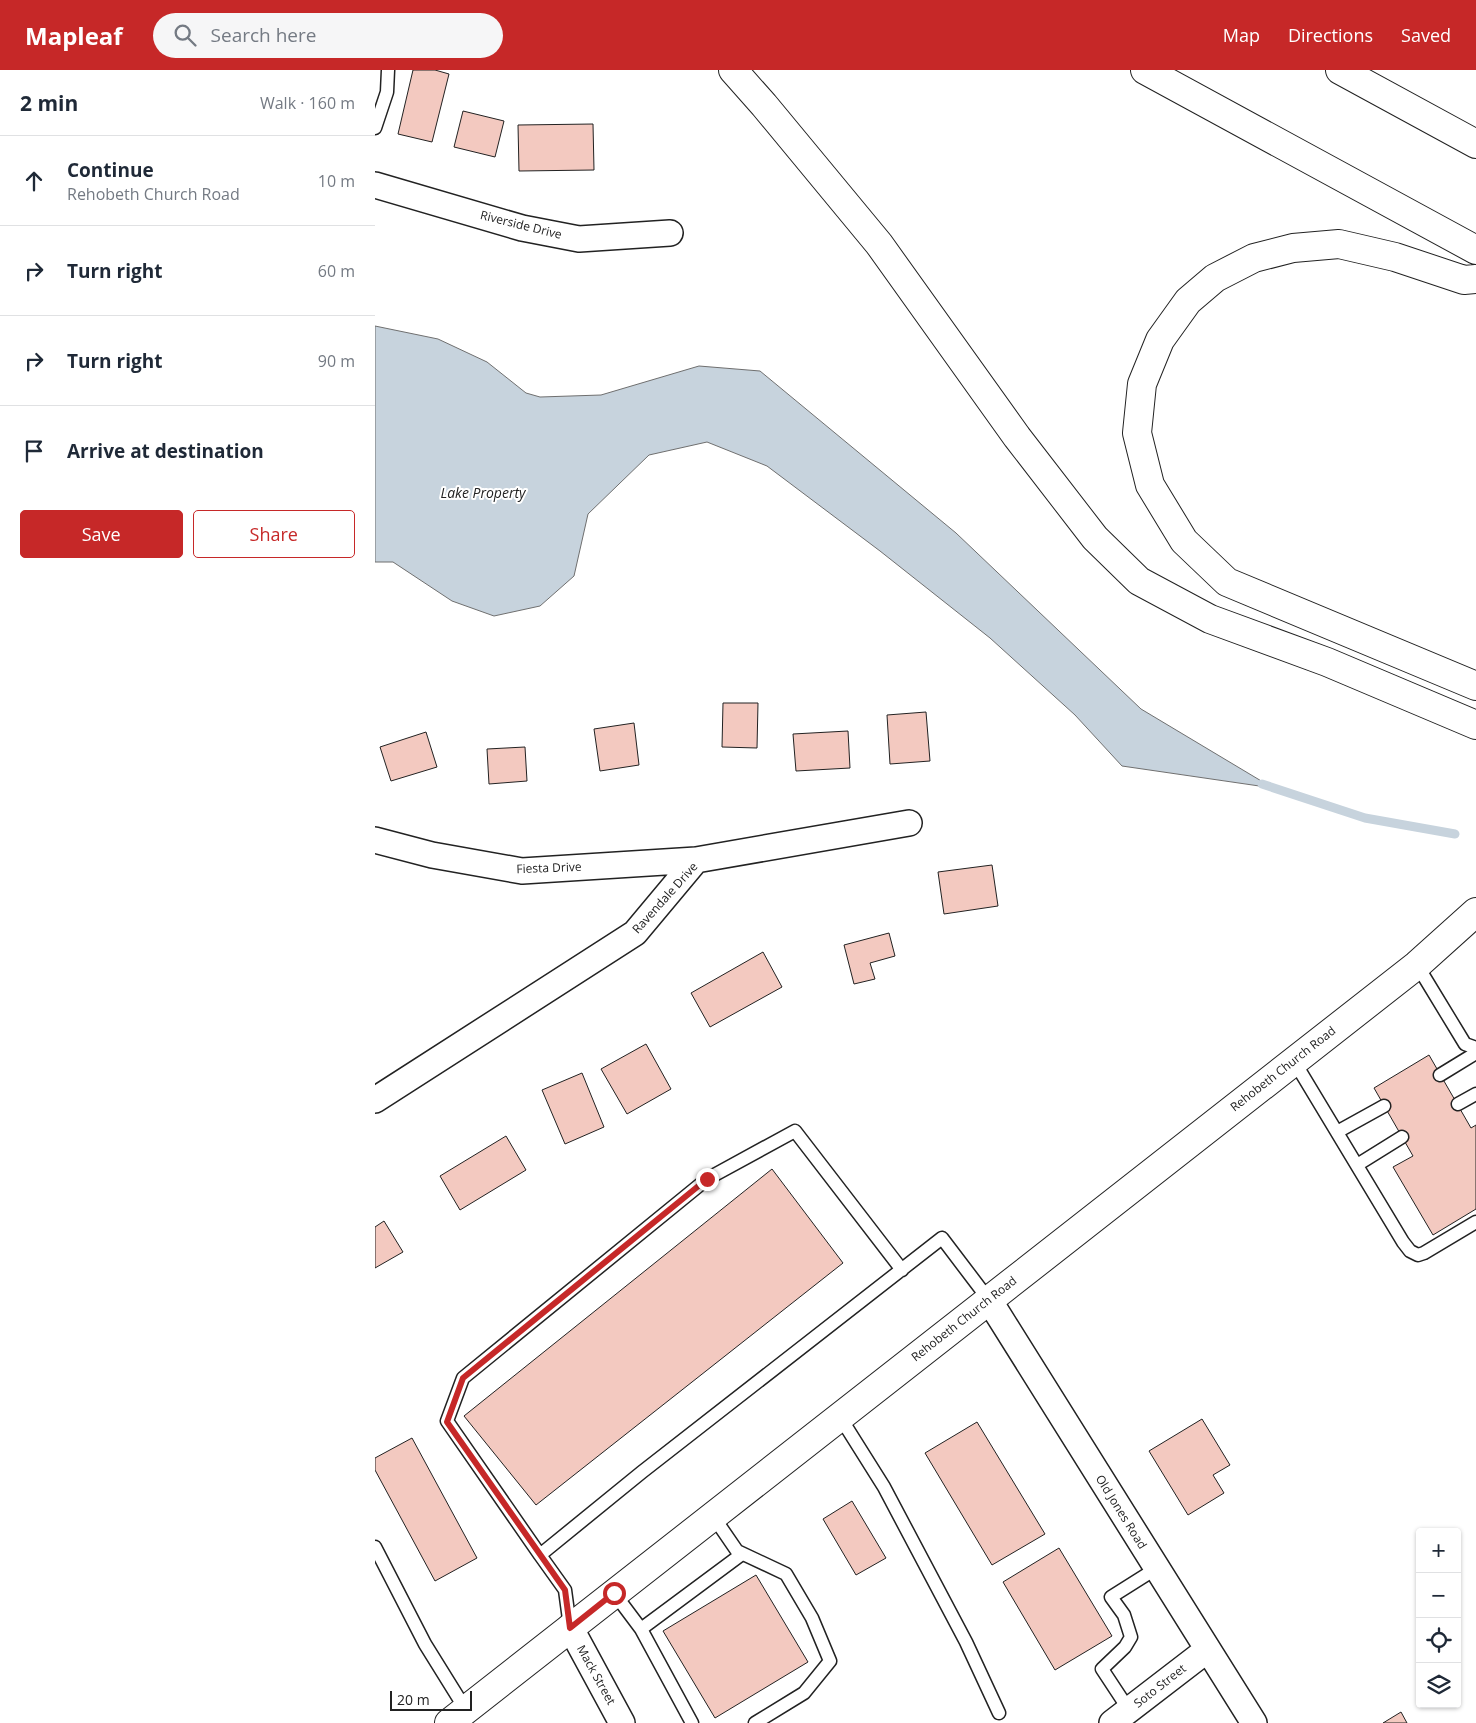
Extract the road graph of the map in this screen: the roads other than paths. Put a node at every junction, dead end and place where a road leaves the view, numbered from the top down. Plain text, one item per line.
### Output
1 (388, 70) edge
2 (733, 70) edge
3 (1145, 70) edge
4 (1340, 70) edge
5 (375, 128) edge
6 (1476, 144) edge
7 (375, 185) edge
8 (670, 233) dead end
9 (1476, 250) edge
10 (1476, 279) edge
11 (1476, 686) edge
12 (1476, 725) edge
13 (909, 823) dead end
14 (375, 840) edge
15 (696, 860) junction
16 (1476, 912) edge
17 (1417, 965) junction
18 (1476, 1048) edge
19 (1476, 1052) edge
20 (1294, 1061) junction
21 (1440, 1075) dead end
22 (1476, 1094) edge
23 (375, 1100) edge
24 (1458, 1104) dead end
25 (1384, 1106) dead end
26 (1337, 1132) junction
27 (1402, 1137) dead end
28 (1357, 1165) junction
29 (1476, 1222) edge
30 (902, 1270) junction
31 (989, 1300) junction
32 (840, 1417) junction
33 (713, 1516) junction
34 (375, 1547) edge
35 (742, 1554) junction
36 (540, 1555) junction
37 (1157, 1568) junction
38 (614, 1593) junction
39 (570, 1628) junction
40 (641, 1629) junction
41 (1207, 1650) junction
42 (999, 1713) dead end
43 (457, 1716) edge
44 (1121, 1716) edge
45 (622, 1723) edge
46 (691, 1723) edge
47 (755, 1723) edge
48 (1254, 1723) edge

1 - 5 lane
2 - 12 main road
3 - 9 main road
4 - 6 main road
7 - 8 street, Riverside Drive
10 - 11 main road
13 - 15 street, Ravendale Drive
14 - 15 street, Fiesta Drive
15 - 23 street, Ravendale Drive
16 - 17 main road, Rehobeth Church Road
17 - 18 lane
17 - 20 main road, Rehobeth Church Road
19 - 21 lane
20 - 26 lane
20 - 31 main road, Rehobeth Church Road
22 - 24 lane
25 - 26 lane
26 - 28 lane
27 - 28 lane
28 - 29 lane
30 - 31 lane
30 - 36 lane
30 - 36 lane
31 - 32 main road, Rehobeth Church Road
31 - 37 street, Old Jones Road
32 - 33 main road, Rehobeth Church Road
32 - 42 lane
33 - 35 lane
33 - 38 main road, Rehobeth Church Road
34 - 43 lane
35 - 40 lane
35 - 47 lane
36 - 39 lane
37 - 41 street, Old Jones Road
37 - 44 lane
38 - 39 main road, Rehobeth Church Road
38 - 40 lane
39 - 43 main road, Rehobeth Church Road
39 - 45 street, Mack Street
40 - 46 lane
41 - 44 street, Soto Street
41 - 48 street, Old Jones Road

